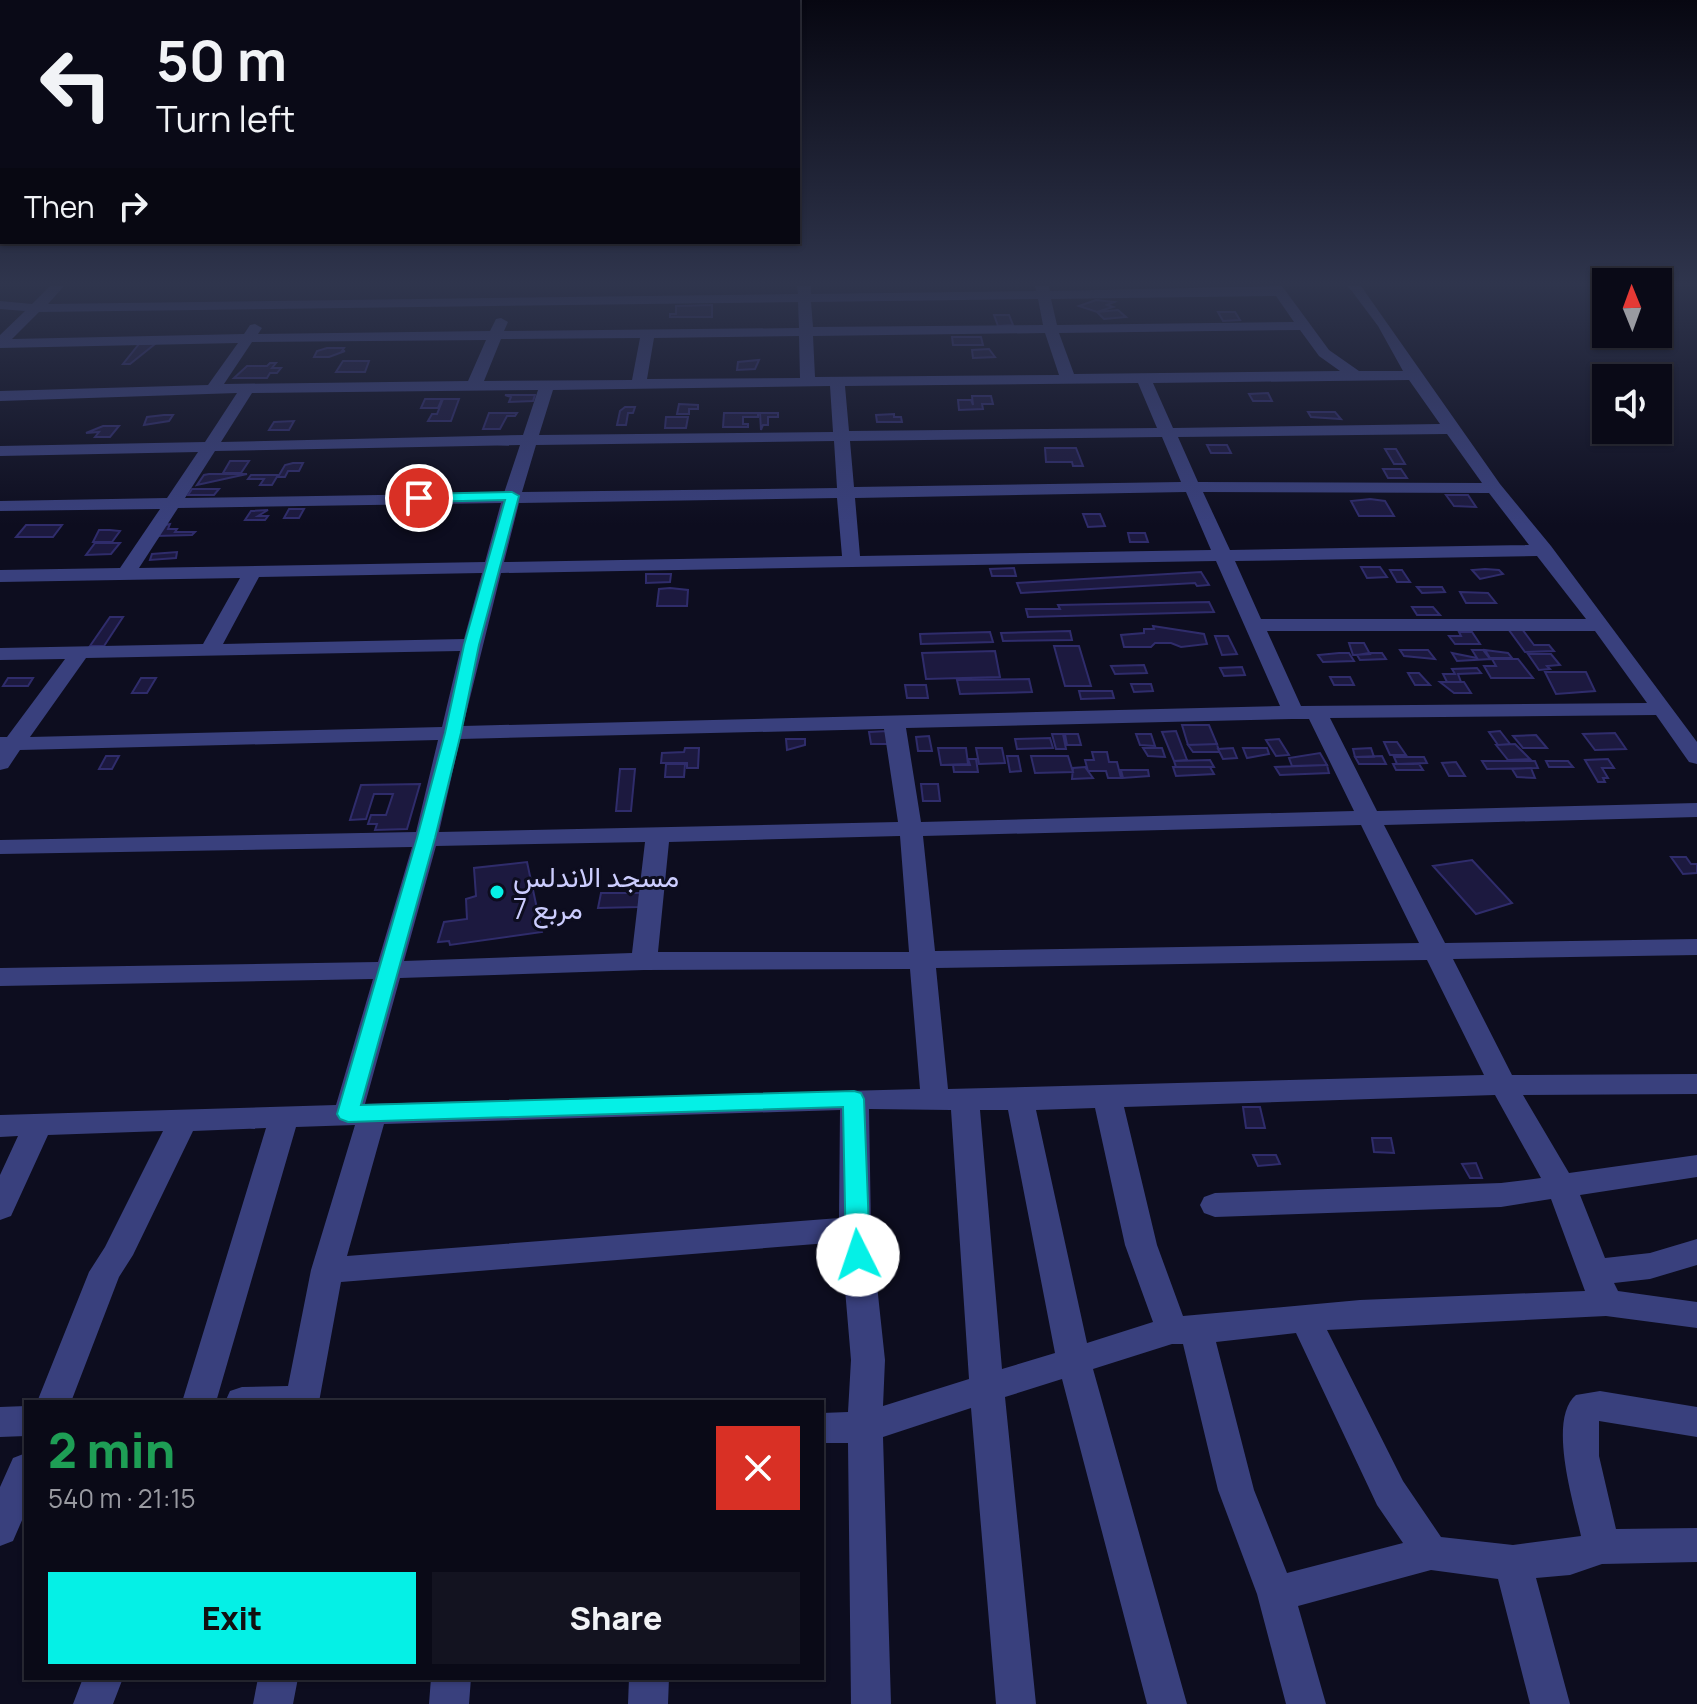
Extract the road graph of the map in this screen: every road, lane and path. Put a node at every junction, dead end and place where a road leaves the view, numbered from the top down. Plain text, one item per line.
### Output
1 (230, 366) edge
2 (482, 366) edge
3 (642, 366) edge
4 (807, 366) edge
5 (1063, 366) edge
6 (1342, 366) edge
7 (1408, 366) edge
8 (1354, 374) junction
9 (1413, 375) junction
10 (1143, 378) junction
11 (1068, 379) junction
12 (808, 382) junction
13 (837, 382) junction
14 (639, 384) junction
15 (547, 385) junction
16 (474, 386) junction
17 (248, 388) junction
18 (213, 389) junction
19 (0, 396) edge
20 (1454, 429) junction
21 (1168, 433) junction
22 (842, 438) junction
23 (529, 440) junction
24 (209, 445) junction
25 (0, 451) edge
26 (1192, 487) junction
27 (1494, 488) junction
28 (846, 492) junction
29 (512, 496) junction
30 (172, 502) junction
31 (0, 506) edge
32 (1545, 550) junction
33 (1223, 555) junction
34 (851, 560) junction
35 (493, 569) junction
36 (252, 573) junction
37 (126, 574) junction
38 (0, 576) edge
39 (1253, 625) junction
40 (1601, 625) junction
41 (472, 645) junction
42 (210, 650) junction
43 (80, 652) junction
44 (0, 654) edge
45 (1660, 709) junction
46 (1305, 712) junction
47 (894, 723) junction
48 (453, 733) junction
49 (7, 744) edge
50 (1697, 757) edge
51 (0, 763) edge
52 (1697, 810) edge
53 (1369, 820) junction
54 (911, 830) junction
55 (658, 835) junction
56 (426, 838) junction
57 (0, 847) edge
58 (1697, 947) edge
59 (1436, 953) junction
60 (920, 960) junction
61 (644, 961) junction
62 (390, 970) junction
63 (0, 977) edge
64 (1697, 1084) edge
65 (1503, 1085) junction
66 (1107, 1097) junction
67 (854, 1099) junction
68 (950, 1100) junction
69 (1020, 1100) junction
70 (361, 1114) junction
71 (284, 1116) junction
72 (184, 1118) junction
73 (38, 1125) junction
74 (0, 1126) edge
75 (1697, 1166) edge
76 (1561, 1186) junction
77 (1215, 1205) dead end
78 (0, 1208) edge
79 (855, 1229) junction
80 (1697, 1252) edge
81 (327, 1270) junction
82 (1595, 1272) junction
83 (1606, 1303) junction
84 (1697, 1315) edge
85 (1305, 1318) junction
86 (1184, 1330) junction
87 (1074, 1361) junction
88 (987, 1391) junction
89 (55, 1400) edge
90 (200, 1400) edge
91 (302, 1400) edge
92 (24, 1421) edge
93 (0, 1422) edge
94 (1697, 1422) edge
95 (865, 1427) junction
96 (824, 1428) edge
97 (24, 1474) edge
98 (0, 1529) edge
99 (1697, 1545) edge
100 (1602, 1547) junction
101 (1431, 1553) junction
102 (1513, 1563) junction
103 (1276, 1594) junction
104 (102, 1680) edge
105 (278, 1680) edge
106 (451, 1680) edge
107 (649, 1680) edge
108 (93, 1704) edge
109 (273, 1704) edge
110 (449, 1704) edge
111 (648, 1704) edge
112 (871, 1704) edge
113 (1016, 1704) edge
114 (1167, 1704) edge
115 (1306, 1704) edge
116 (1550, 1704) edge

1 - 18 street
2 - 16 street
3 - 14 street
4 - 12 street
5 - 11 street
6 - 8 street
7 - 9 street
8 - 9 street
8 - 10 street
9 - 20 street
10 - 11 street
10 - 21 street
11 - 13 street
12 - 13 street
12 - 14 street
13 - 22 street
14 - 15 street
15 - 16 street
15 - 23 street
16 - 17 street
17 - 18 street
17 - 24 street
18 - 19 street
20 - 21 street
20 - 27 street
21 - 22 street
21 - 26 street
22 - 23 street
22 - 28 street
23 - 24 street
23 - 29 street
24 - 25 street
24 - 30 street
26 - 27 street
26 - 28 street
26 - 33 street
27 - 32 street
28 - 29 street
28 - 34 street
29 - 30 street
29 - 35 street
30 - 31 street
30 - 37 street
32 - 33 street
32 - 40 street
33 - 34 street
33 - 39 street
34 - 35 street
35 - 36 street
35 - 41 street
36 - 37 street
36 - 42 street
37 - 38 street
39 - 40 street
39 - 46 street
40 - 45 street
41 - 42 street
41 - 48 street
42 - 43 street
43 - 44 street
43 - 49 street
45 - 46 street
45 - 50 street
46 - 47 street
46 - 53 street
47 - 48 street
47 - 54 street
48 - 49 street
48 - 56 street
49 - 51 street
52 - 53 street
53 - 54 street
53 - 59 street
54 - 55 street
54 - 60 street
55 - 56 street
55 - 61 street
56 - 57 street
56 - 62 street
58 - 59 street
59 - 60 street
59 - 65 street
60 - 61 street
60 - 68 street
61 - 62 street
62 - 63 street
62 - 70 street
64 - 65 street
65 - 66 street
65 - 76 street
66 - 69 street
66 - 86 street
67 - 68 street
67 - 70 street
67 - 79 street
68 - 69 street
68 - 88 street
69 - 87 street
70 - 71 street
70 - 81 street
71 - 72 street
71 - 90 street
72 - 73 street
72 - 89 street
73 - 74 street
73 - 78 street
75 - 76 street
76 - 77 street
76 - 82 street
79 - 81 street
79 - 95 street
80 - 82 street
81 - 91 street
82 - 83 street
83 - 84 street
83 - 85 street
85 - 86 street
85 - 101 street
86 - 87 street
86 - 103 street
87 - 88 street
87 - 114 street
88 - 95 street
88 - 113 street
92 - 93 street
94 - 100 street
95 - 96 street
95 - 112 street
97 - 98 street
99 - 100 street
100 - 102 street
101 - 102 street
101 - 103 street
102 - 116 street
103 - 115 street
104 - 108 street
105 - 109 street
106 - 110 street
107 - 111 street

